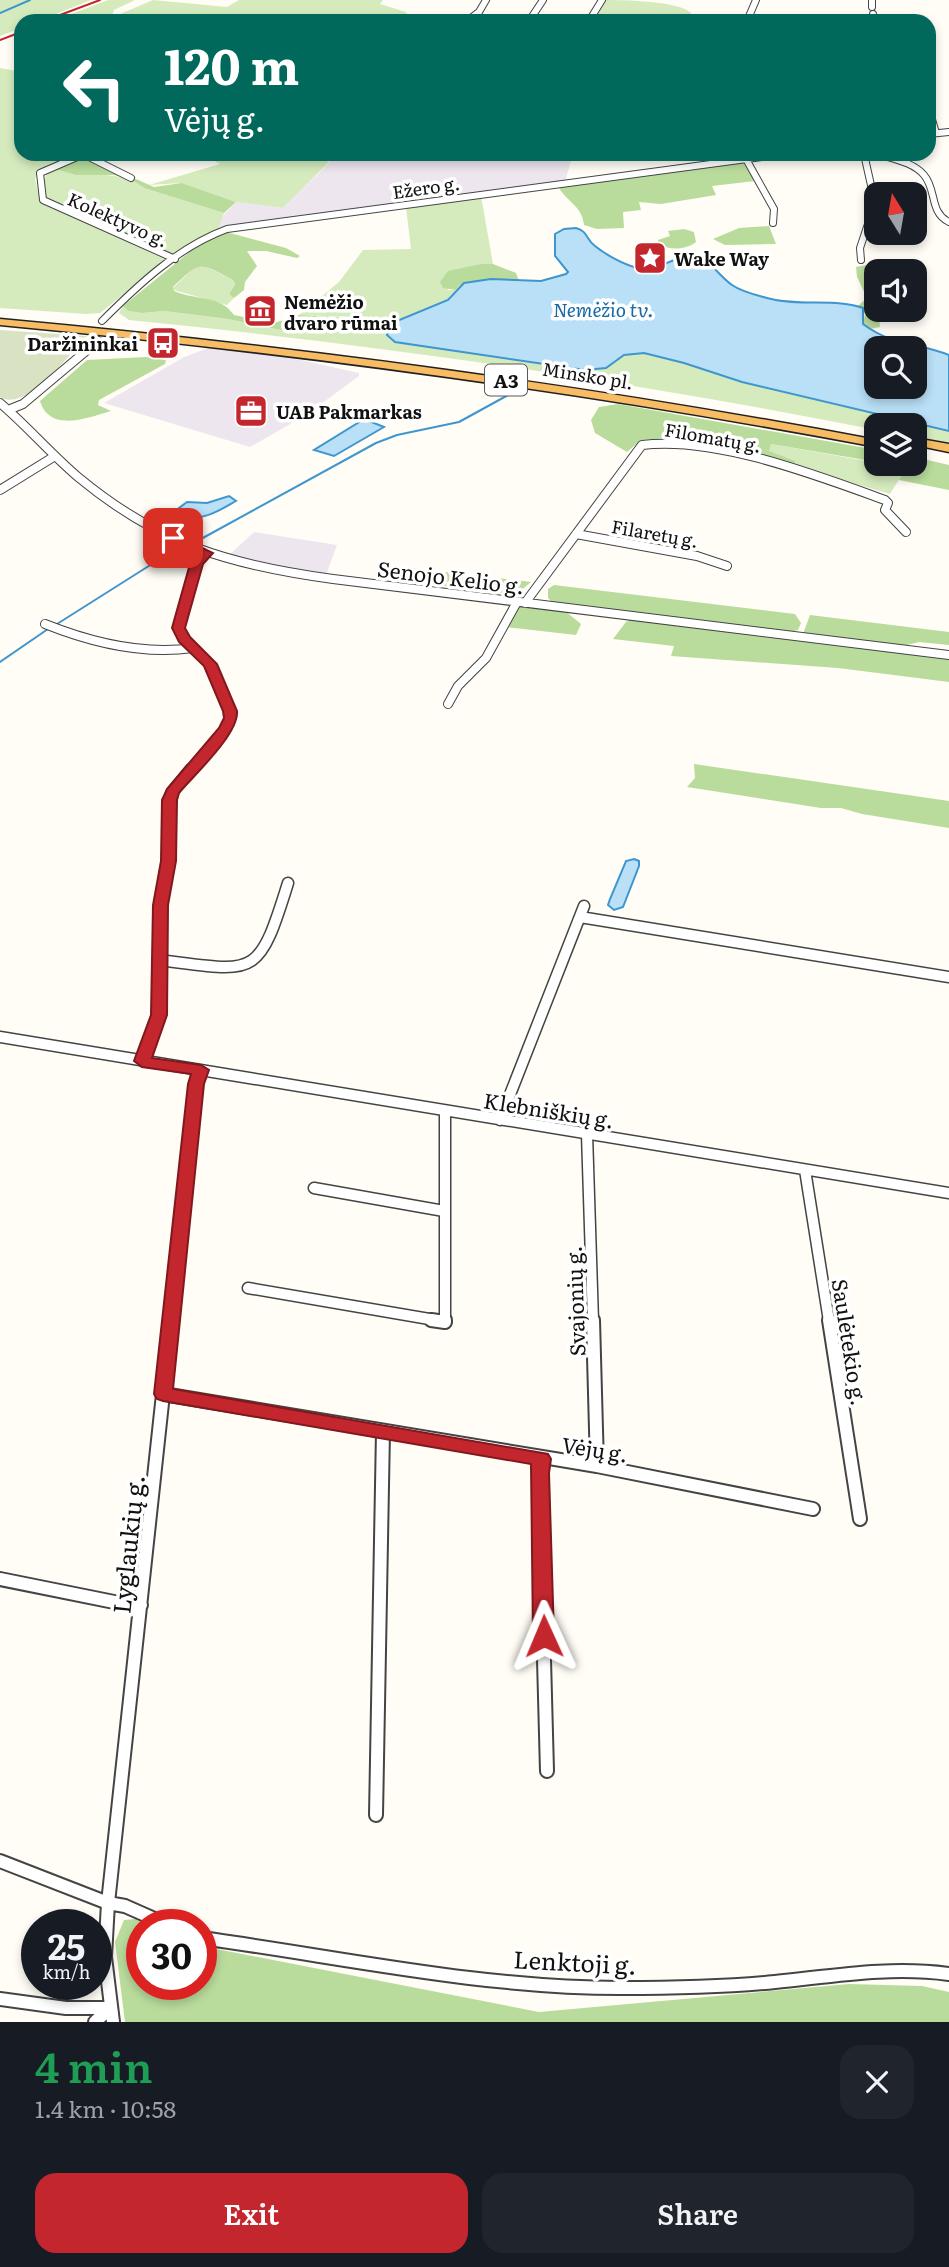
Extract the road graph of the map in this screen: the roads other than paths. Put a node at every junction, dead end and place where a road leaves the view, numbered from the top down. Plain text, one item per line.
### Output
1 (486, 0) edge
2 (476, 14) edge
3 (67, 161) edge
4 (98, 161) edge
5 (731, 161) edge
6 (747, 161) edge
7 (866, 161) edge
8 (898, 161) edge
9 (131, 177) dead end
10 (949, 222) edge
11 (773, 223) dead end
12 (175, 259) junction
13 (862, 260) dead end
14 (0, 311) edge
15 (0, 321) edge
16 (102, 321) junction
17 (83, 329) junction
18 (132, 334) junction
19 (98, 341) junction
20 (0, 404) edge
21 (8, 410) junction
22 (864, 431) edge
23 (864, 442) edge
24 (927, 443) edge
25 (949, 448) edge
26 (927, 454) edge
27 (55, 456) junction
28 (949, 459) edge
29 (0, 490) edge
30 (906, 532) dead end
31 (576, 534) junction
32 (206, 553) junction
33 (727, 566) dead end
34 (521, 603) junction
35 (45, 624) dead end
36 (193, 648) junction
37 (949, 655) edge
38 (448, 704) dead end
39 (288, 883) dead end
40 (584, 906) dead end
41 (580, 917) junction
42 (159, 960) junction
43 (949, 976) edge
44 (0, 1037) edge
45 (142, 1061) junction
46 (201, 1070) junction
47 (445, 1111) junction
48 (500, 1120) junction
49 (587, 1134) junction
50 (804, 1170) junction
51 (314, 1188) dead end
52 (949, 1193) edge
53 (444, 1211) junction
54 (248, 1288) dead end
55 (163, 1394) junction
56 (383, 1431) junction
57 (541, 1459) junction
58 (597, 1466) junction
59 (813, 1509) dead end
60 (860, 1519) dead end
61 (0, 1579) edge
62 (141, 1605) junction
63 (547, 1771) dead end
64 (376, 1815) dead end
65 (0, 1861) edge
66 (108, 1903) junction
67 (132, 1909) edge
68 (217, 1940) edge
69 (949, 1974) edge
70 (0, 1999) edge
71 (112, 2015) edge
72 (95, 2022) edge

1 - 2 street
3 - 12 street, Kolektyvo g.
4 - 9 street
5 - 12 street, Ežero g.
6 - 11 street
7 - 13 street
8 - 10 street
12 - 16 street, Ežero g.
14 - 16 highway, Minsko pl. / A3
15 - 17 highway, Minsko pl. / A3
16 - 22 highway, Minsko pl. / A3
17 - 18 highway, Minsko pl. / A3
17 - 19 highway
18 - 19 highway
18 - 23 highway, Minsko pl. / A3
19 - 21 street
20 - 21 street, Senojo Kelio g.
21 - 27 street, Senojo Kelio g.
24 - 25 highway
26 - 28 highway
27 - 29 street
27 - 32 street, Senojo Kelio g.
30 - 31 street, Filomatų g.
31 - 33 street, Filaretų g.
31 - 34 street, Filomatų g.
32 - 34 street, Senojo Kelio g.
32 - 36 street
34 - 37 street, Senojo Kelio g.
34 - 38 street, Filomatų g.
35 - 36 street
36 - 42 street
39 - 42 street
40 - 41 street
41 - 43 street
41 - 48 street
42 - 45 street
44 - 45 street, Klebniškių g.
45 - 46 street, Klebniškių g.
46 - 47 street, Klebniškių g.
46 - 55 street, Lyglaukių g.
47 - 48 street, Klebniškių g.
47 - 53 street
48 - 49 street, Klebniškių g.
49 - 50 street, Klebniškių g.
49 - 58 street, Svajonių g.
50 - 52 street, Klebniškių g.
50 - 60 street, Saulėtekio g.
51 - 53 street
53 - 54 street
55 - 56 street, Vėjų g.
55 - 62 street, Lyglaukių g.
56 - 57 street, Vėjų g.
56 - 64 street
57 - 58 street, Vėjų g.
57 - 63 street
58 - 59 street, Vėjų g.
61 - 62 street
62 - 66 street, Lyglaukių g.
65 - 66 street
66 - 67 street
66 - 71 street, Lyglaukių g.
68 - 69 street, Lenktoji g.
70 - 71 street
71 - 72 street

